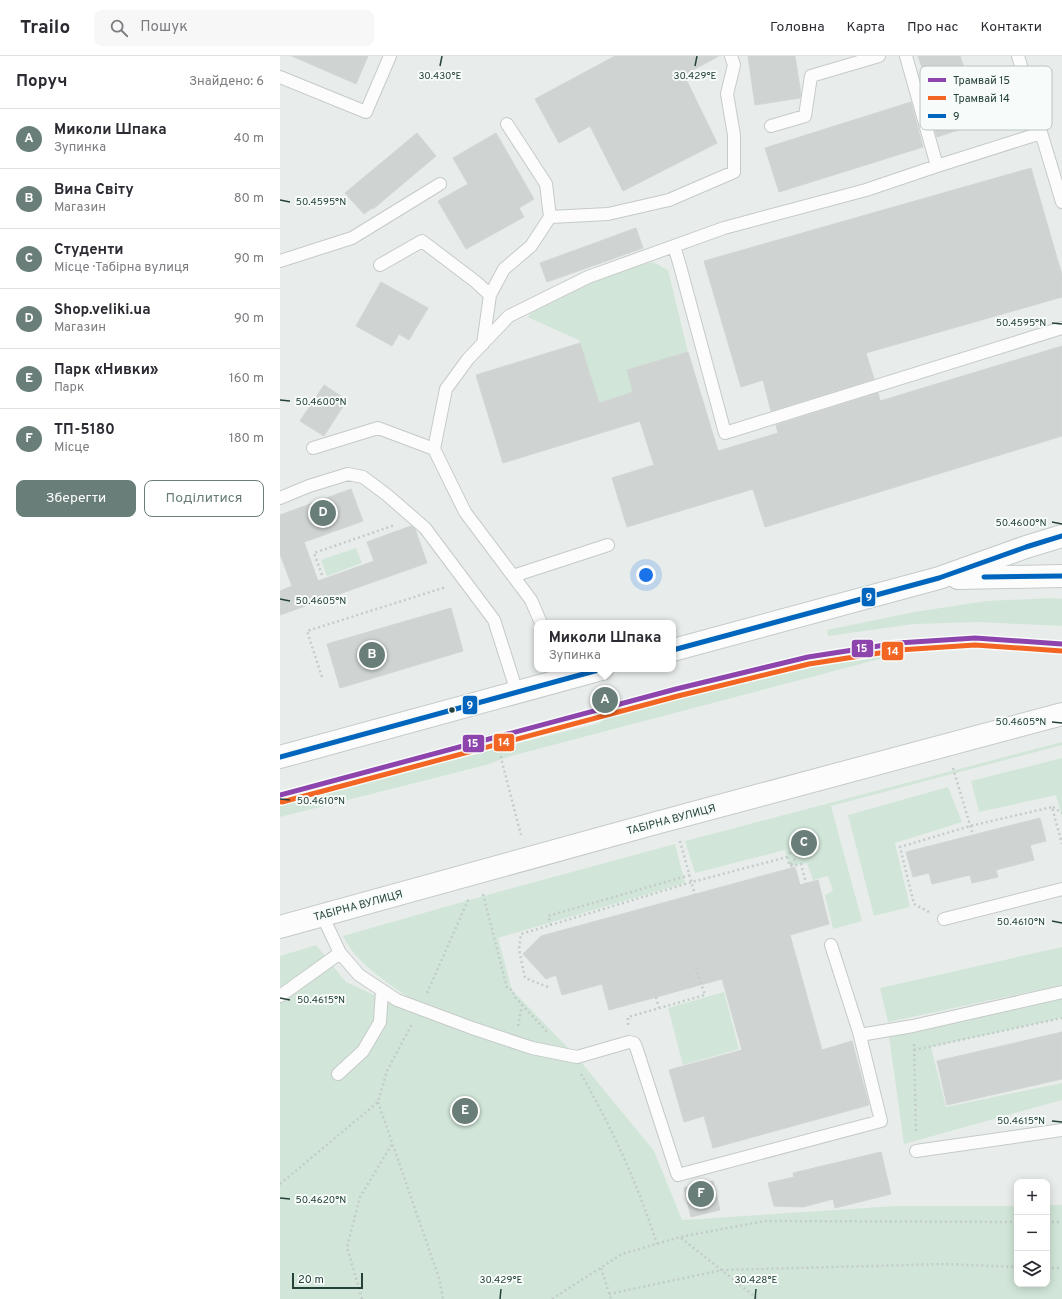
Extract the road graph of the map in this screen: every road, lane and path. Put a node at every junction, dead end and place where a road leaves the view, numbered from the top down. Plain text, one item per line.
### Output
1 (390, 56) edge
2 (731, 56) edge
3 (879, 56) edge
4 (906, 56) edge
5 (1018, 56) edge
6 (1021, 66) edge
7 (280, 77) edge
8 (920, 106) edge
9 (506, 124) dead end
10 (771, 126) dead end
11 (927, 130) edge
12 (1040, 130) edge
13 (1041, 133) junction
14 (937, 166) junction
15 (440, 184) dead end
16 (1062, 202) edge
17 (550, 217) junction
18 (674, 246) junction
19 (280, 260) edge
20 (380, 265) dead end
21 (490, 295) junction
22 (1062, 328) edge
23 (483, 344) junction
24 (313, 448) dead end
25 (434, 449) junction
26 (280, 498) edge
27 (414, 519) junction
28 (1062, 536) edge
29 (608, 545) dead end
30 (322, 575) dead end
31 (513, 576) junction
32 (1062, 576) edge
33 (939, 578) junction
34 (466, 581) junction
35 (540, 620) edge
36 (676, 649) edge
37 (580, 672) edge
38 (558, 675) edge
39 (322, 676) dead end
40 (517, 692) junction
41 (595, 692) dead end
42 (1062, 714) edge
43 (280, 757) edge
44 (953, 768) dead end
45 (1052, 807) junction
46 (1062, 813) edge
47 (970, 826) junction
48 (521, 835) dead end
49 (973, 835) dead end
50 (680, 841) dead end
51 (1062, 844) edge
52 (794, 847) junction
53 (802, 849) junction
54 (787, 857) junction
55 (790, 866) junction
56 (690, 874) junction
57 (692, 882) junction
58 (806, 883) dead end
59 (1062, 889) edge
60 (483, 893) dead end
61 (695, 894) dead end
62 (470, 897) dead end
63 (322, 915) junction
64 (944, 919) joint
65 (551, 925) junction
66 (280, 927) edge
67 (832, 945) dead end
68 (340, 953) junction
69 (695, 965) dead end
70 (548, 987) dead end
71 (382, 990) junction
72 (1062, 992) edge
73 (280, 996) edge
74 (656, 997) dead end
75 (659, 1008) junction
76 (419, 1009) junction
77 (1062, 1018) edge
78 (913, 1026) junction
79 (860, 1035) junction
80 (629, 1042) junction
81 (914, 1050) junction
82 (570, 1055) junction
83 (338, 1074) dead end
84 (378, 1102) junction
85 (1062, 1130) edge
86 (392, 1144) junction
87 (916, 1151) joint
88 (280, 1184) edge
89 (1014, 1222) edge
90 (1050, 1222) edge
91 (1062, 1222) edge
92 (680, 1237) junction
93 (657, 1244) junction
94 (1014, 1267) edge
95 (600, 1268) junction
96 (1050, 1268) edge
97 (1062, 1268) edge
98 (722, 1270) junction
99 (610, 1294) junction
100 (362, 1299) edge
101 (443, 1299) edge
102 (552, 1299) edge
103 (611, 1299) edge
104 (758, 1299) edge

1 - 7 lane
2 - 17 lane
3 - 10 lane
4 - 8 lane
5 - 6 lane
9 - 17 lane
11 - 14 lane
12 - 13 lane
13 - 14 lane
13 - 16 lane
14 - 18 lane
15 - 19 lane
17 - 21 lane
18 - 22 lane
18 - 23 lane
20 - 21 lane
21 - 23 lane
23 - 25 lane
24 - 25 lane
25 - 31 lane
26 - 27 lane
27 - 30 path
27 - 34 lane
28 - 33 main road
29 - 31 lane
31 - 35 lane
32 - 33 main road
33 - 36 main road
34 - 39 path
34 - 40 lane
37 - 38 main road
38 - 40 main road
40 - 43 main road
41 - 48 path
42 - 63 main road, ТАБІРНА ВУЛИЦЯ
44 - 47 path
45 - 46 path
45 - 47 path
45 - 51 path
47 - 49 path
47 - 64 path
50 - 56 path
52 - 53 path
52 - 53 path
52 - 54 path
53 - 55 path
54 - 55 path
54 - 57 path
55 - 58 path
56 - 57 path
56 - 65 path
57 - 61 path
57 - 65 path
59 - 64 lane
60 - 82 path
62 - 76 path
63 - 66 main road, ТАБІРНА ВУЛИЦЯ
63 - 68 lane
65 - 70 path
67 - 79 lane
68 - 71 lane
68 - 73 lane
69 - 75 path
71 - 76 lane
71 - 83 lane
72 - 78 lane
74 - 75 path
75 - 80 path
76 - 82 lane
76 - 84 path
77 - 81 path
78 - 79 lane
78 - 81 path
79 - 80 lane
80 - 82 lane
81 - 87 path
82 - 93 path
84 - 86 path
84 - 88 path
85 - 87 lane
86 - 100 path
86 - 101 path
89 - 92 path
90 - 91 path
92 - 93 path
92 - 98 path
93 - 95 path
94 - 98 path
95 - 99 path
95 - 102 path
96 - 97 path
98 - 99 path
98 - 104 path
99 - 103 path

